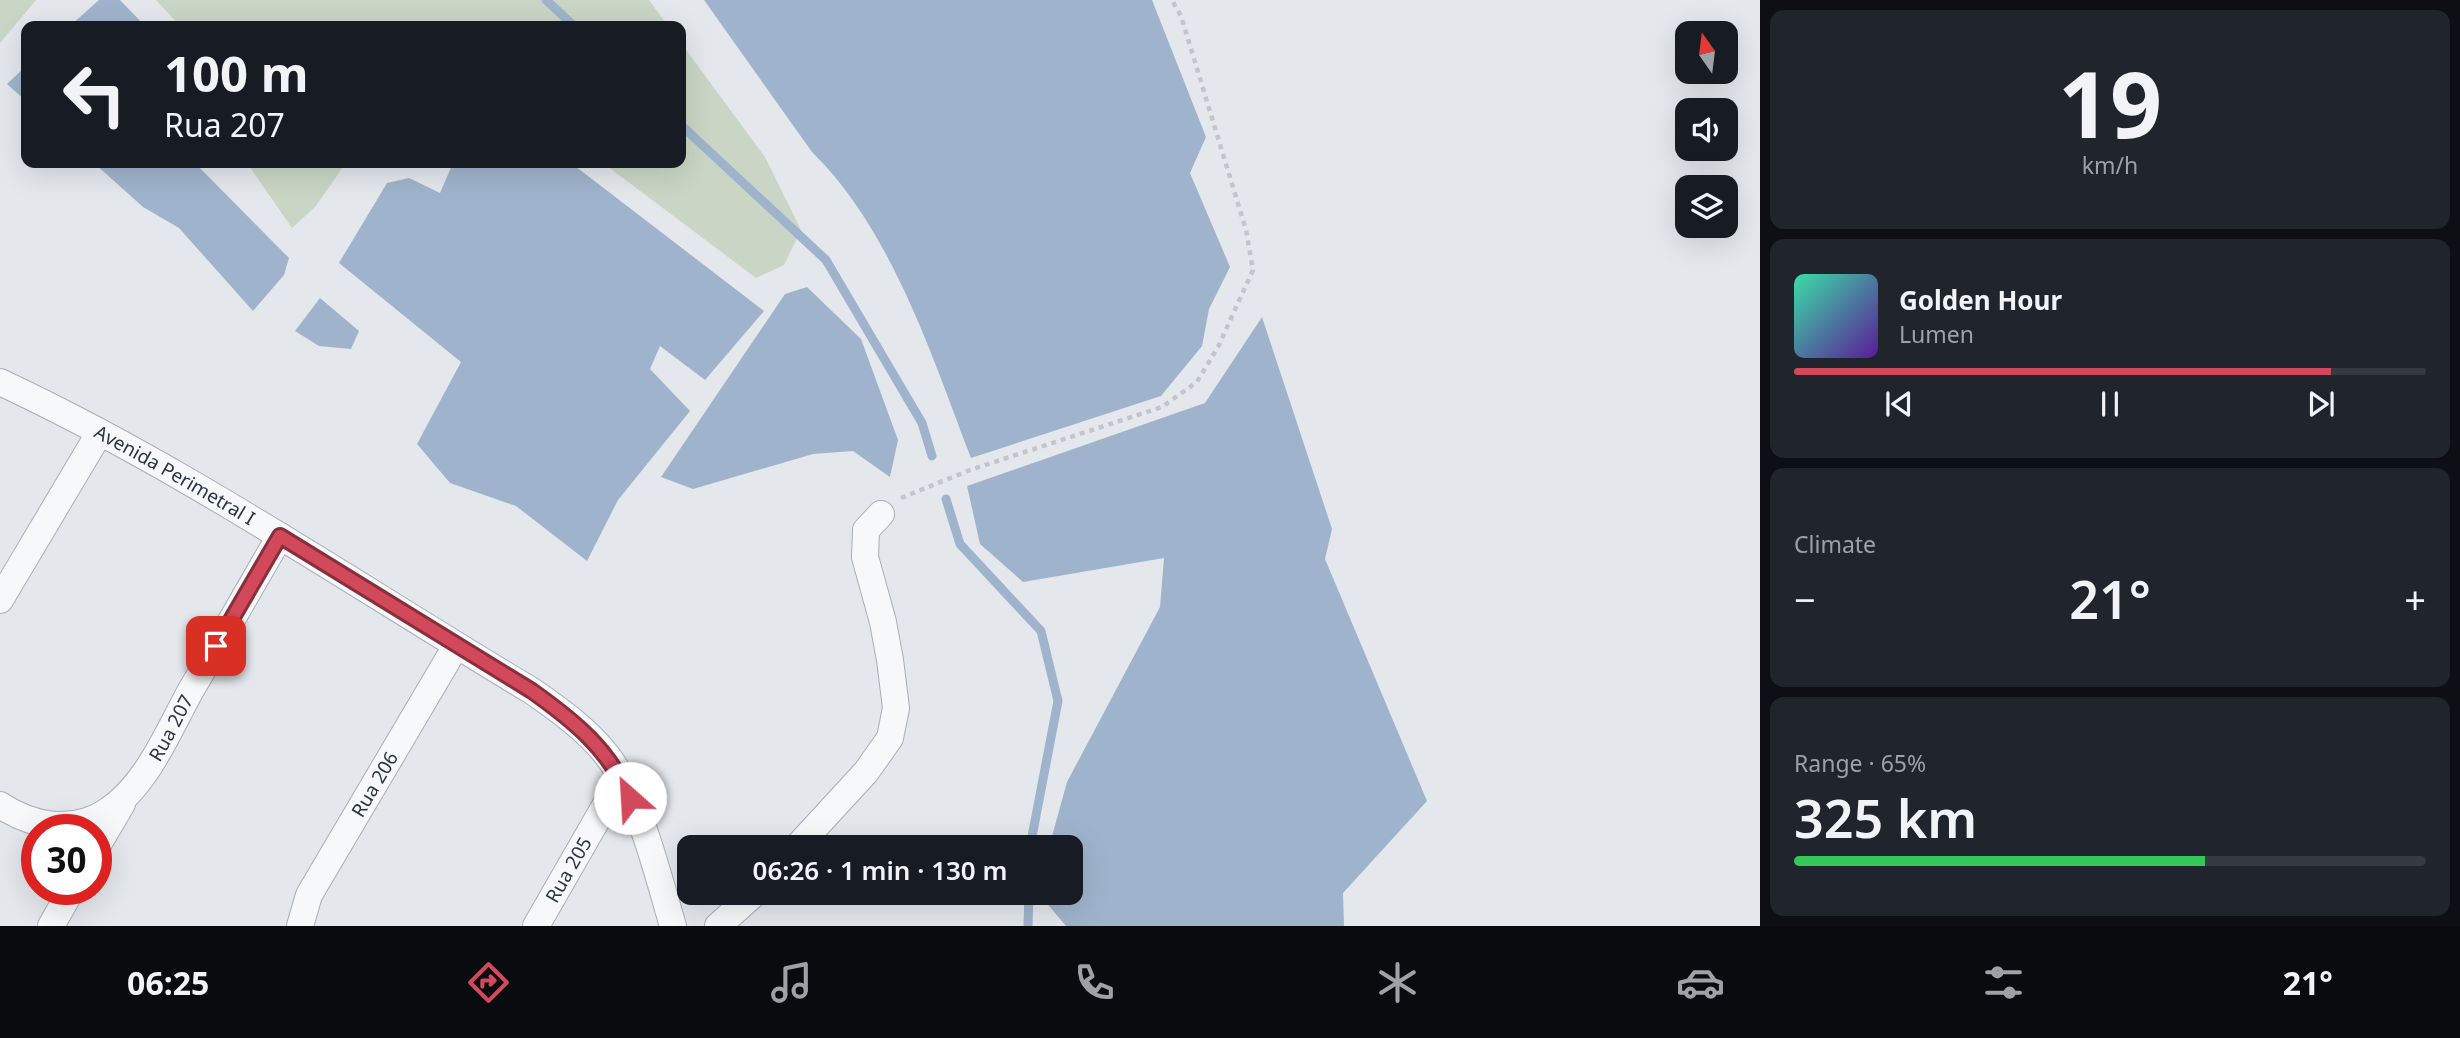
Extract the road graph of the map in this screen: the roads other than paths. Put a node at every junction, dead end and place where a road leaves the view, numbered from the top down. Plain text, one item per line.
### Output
1 (0, 382) edge
2 (100, 432) junction
3 (881, 514) road end
4 (280, 536) junction
5 (0, 600) edge
6 (456, 646) junction
7 (621, 778) junction
8 (125, 797) junction
9 (0, 805) edge
10 (112, 820) edge
11 (808, 835) edge
12 (63, 905) edge
13 (741, 905) edge
14 (299, 924) edge
15 (51, 926) edge
16 (536, 926) edge
17 (673, 926) edge
18 (718, 926) edge

1 - 2 street, Avenida Perimetral I
2 - 4 street, Avenida Perimetral I
2 - 5 street
3 - 11 street
4 - 6 street, Avenida Perimetral I
4 - 8 street, Rua 207
6 - 7 street, Avenida Perimetral I
6 - 14 street, Rua 206
7 - 16 street, Rua 205
7 - 17 street, Avenida Perimetral I
8 - 9 street, Rua 207
8 - 10 street
12 - 15 street
13 - 18 street

